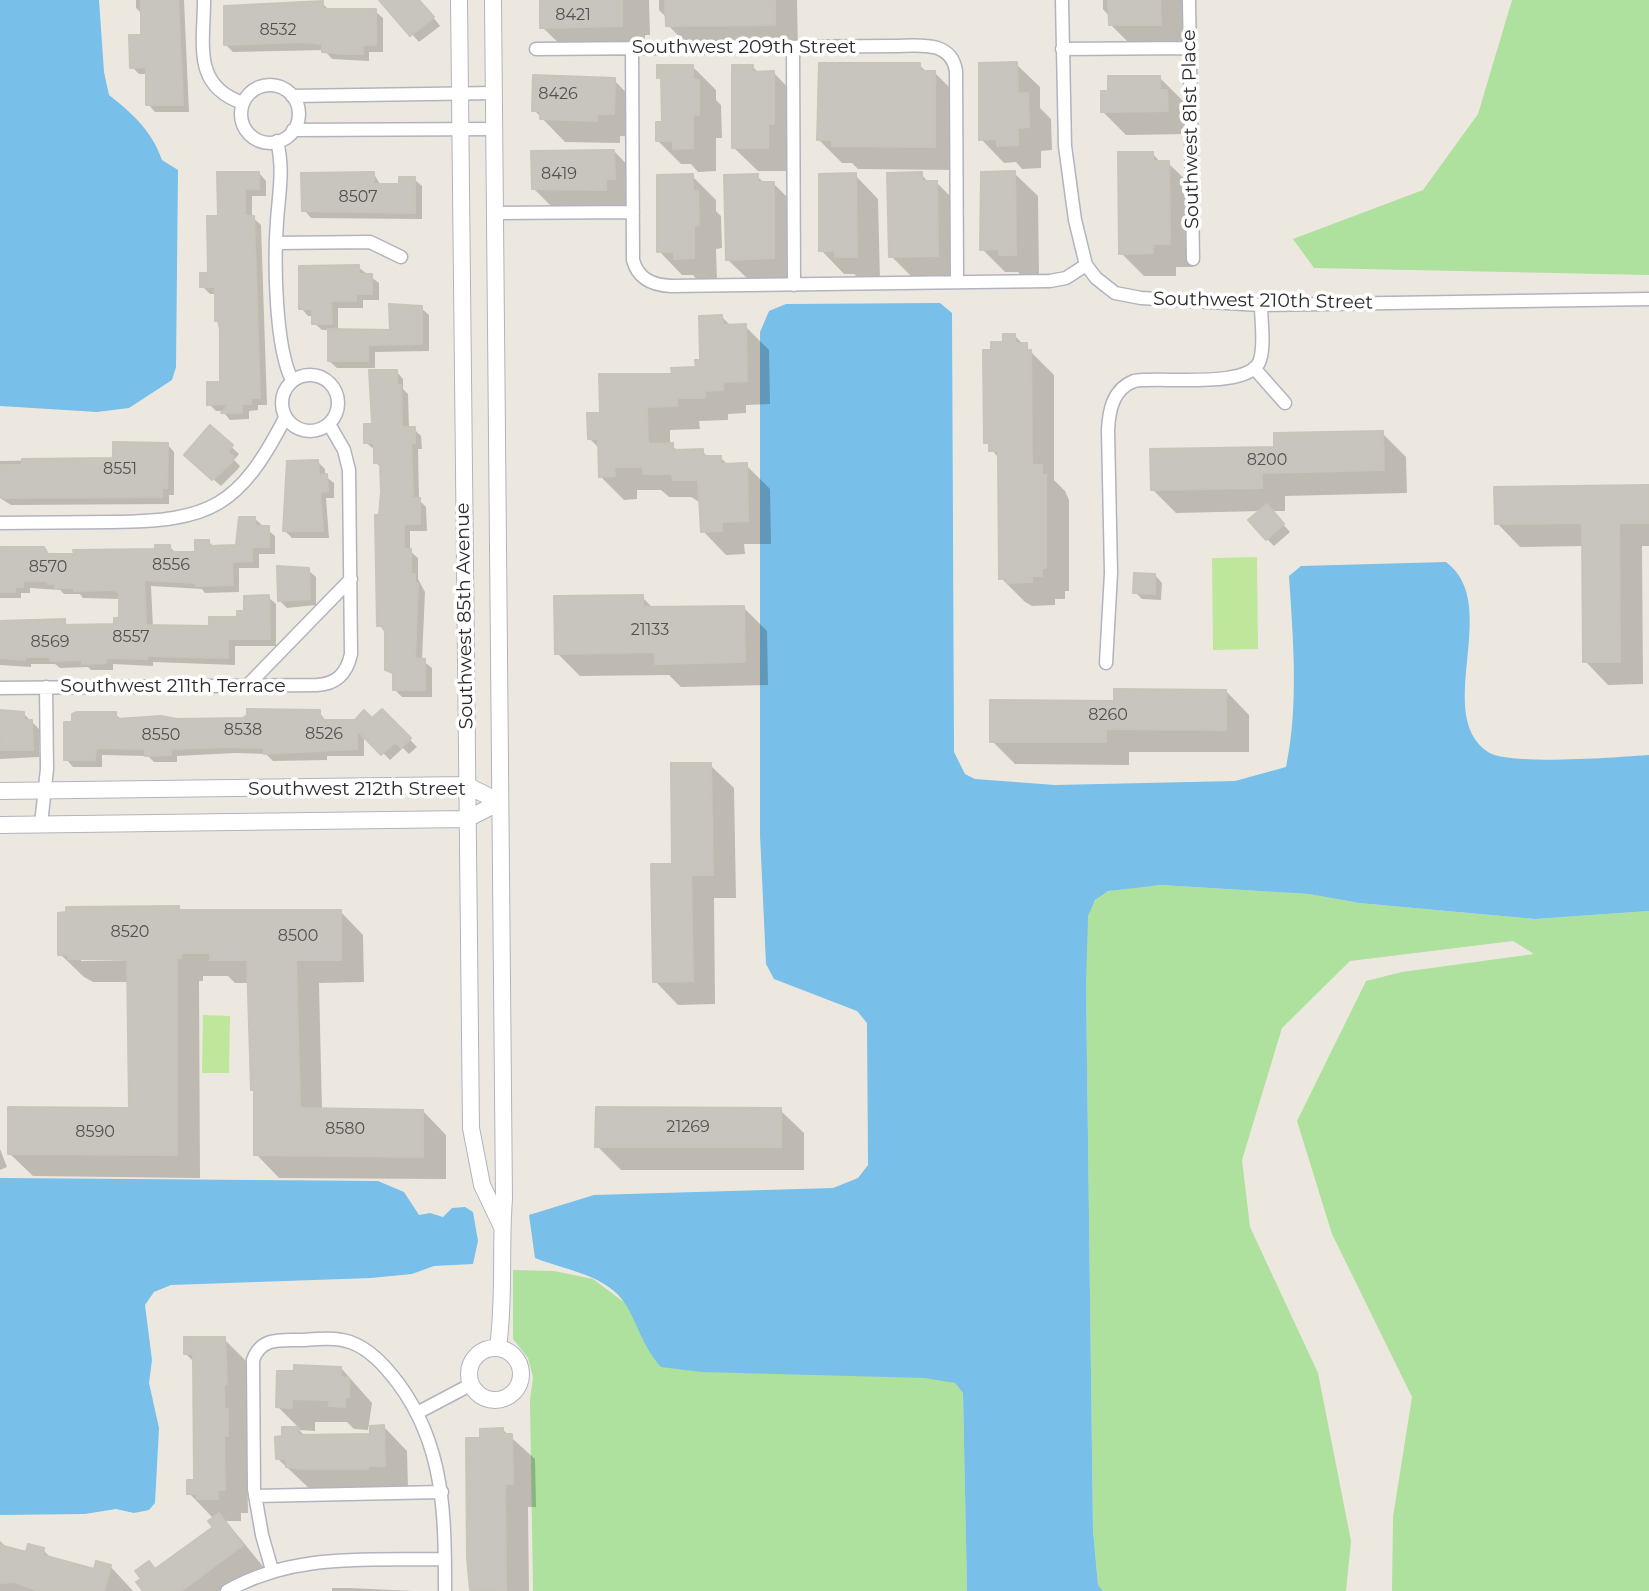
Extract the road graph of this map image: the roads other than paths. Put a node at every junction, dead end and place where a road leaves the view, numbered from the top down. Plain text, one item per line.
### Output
1 (204, 0) edge
2 (459, 0) edge
3 (493, 0) edge
4 (1062, 0) edge
5 (1189, 0) edge
6 (793, 47) junction
7 (632, 48) junction
8 (1189, 48) junction
9 (536, 49) dead end
10 (1062, 49) junction
11 (460, 93) junction
12 (494, 93) junction
13 (292, 96) junction
14 (243, 103) junction
15 (460, 129) junction
16 (494, 129) junction
17 (293, 130) junction
18 (277, 141) junction
19 (633, 212) junction
20 (495, 213) junction
21 (276, 243) junction
22 (401, 257) dead end
23 (1194, 259) dead end
24 (1086, 265) junction
25 (957, 282) junction
26 (794, 285) junction
27 (1649, 299) edge
28 (1261, 305) junction
29 (1254, 368) junction
30 (292, 380) junction
31 (1285, 403) dead end
32 (285, 418) junction
33 (329, 424) junction
34 (0, 523) edge
35 (351, 579) junction
36 (1106, 663) dead end
37 (247, 686) junction
38 (46, 687) junction
39 (0, 688) edge
40 (466, 785) junction
41 (45, 790) junction
42 (0, 791) edge
43 (500, 802) junction
44 (467, 819) junction
45 (41, 824) junction
46 (0, 825) edge
47 (502, 1227) junction
48 (498, 1348) junction
49 (470, 1384) junction
50 (417, 1413) junction
51 (442, 1492) junction
52 (255, 1496) junction
53 (445, 1559) junction
54 (272, 1570) junction
55 (227, 1591) edge
56 (445, 1591) edge

1 - 14 street
2 - 11 street, Southwest 85th Avenue
3 - 12 street, Southwest 85th Avenue
4 - 10 street
5 - 8 street, Southwest 81st Place
6 - 7 street, Southwest 209th Street
6 - 25 street, Southwest 209th Street
6 - 26 street
7 - 9 street, Southwest 209th Street
7 - 19 street
8 - 10 street
8 - 23 street, Southwest 81st Place
10 - 24 street
11 - 12 street
11 - 13 street
11 - 15 street, Southwest 85th Avenue
12 - 16 street, Southwest 85th Avenue
13 - 14 street
13 - 17 street
14 - 18 street
15 - 16 street
15 - 17 street
15 - 40 street, Southwest 85th Avenue
16 - 20 street, Southwest 85th Avenue
17 - 18 street
18 - 21 street
19 - 20 street
19 - 26 street
20 - 43 street, Southwest 85th Avenue
21 - 22 street
21 - 30 street
24 - 25 street
24 - 28 street, Southwest 210th Street
25 - 26 street
27 - 28 street, Southwest 210th Street
28 - 29 street
29 - 31 street
29 - 36 street
30 - 32 street
30 - 33 street
32 - 33 street
32 - 34 street
33 - 35 street
35 - 37 street
35 - 37 street, Southwest 211th Terrace
37 - 38 street, Southwest 211th Terrace
38 - 39 street, Southwest 211th Terrace
38 - 41 street
40 - 41 street, Southwest 212th Street
40 - 43 street, Southwest 212th Street
40 - 44 street, Southwest 85th Avenue
41 - 42 street, Southwest 212th Street
41 - 45 street
43 - 44 street, Southwest 212th Street
43 - 47 street, Southwest 85th Avenue
44 - 45 street, Southwest 212th Street
44 - 47 street, Southwest 85th Avenue
45 - 46 street, Southwest 212th Street
47 - 48 street, Southwest 85th Avenue
48 - 49 street
48 - 49 street
49 - 50 street
50 - 51 street
50 - 52 street
51 - 52 street
51 - 53 street
52 - 54 street
53 - 54 street
53 - 56 street
54 - 55 street

